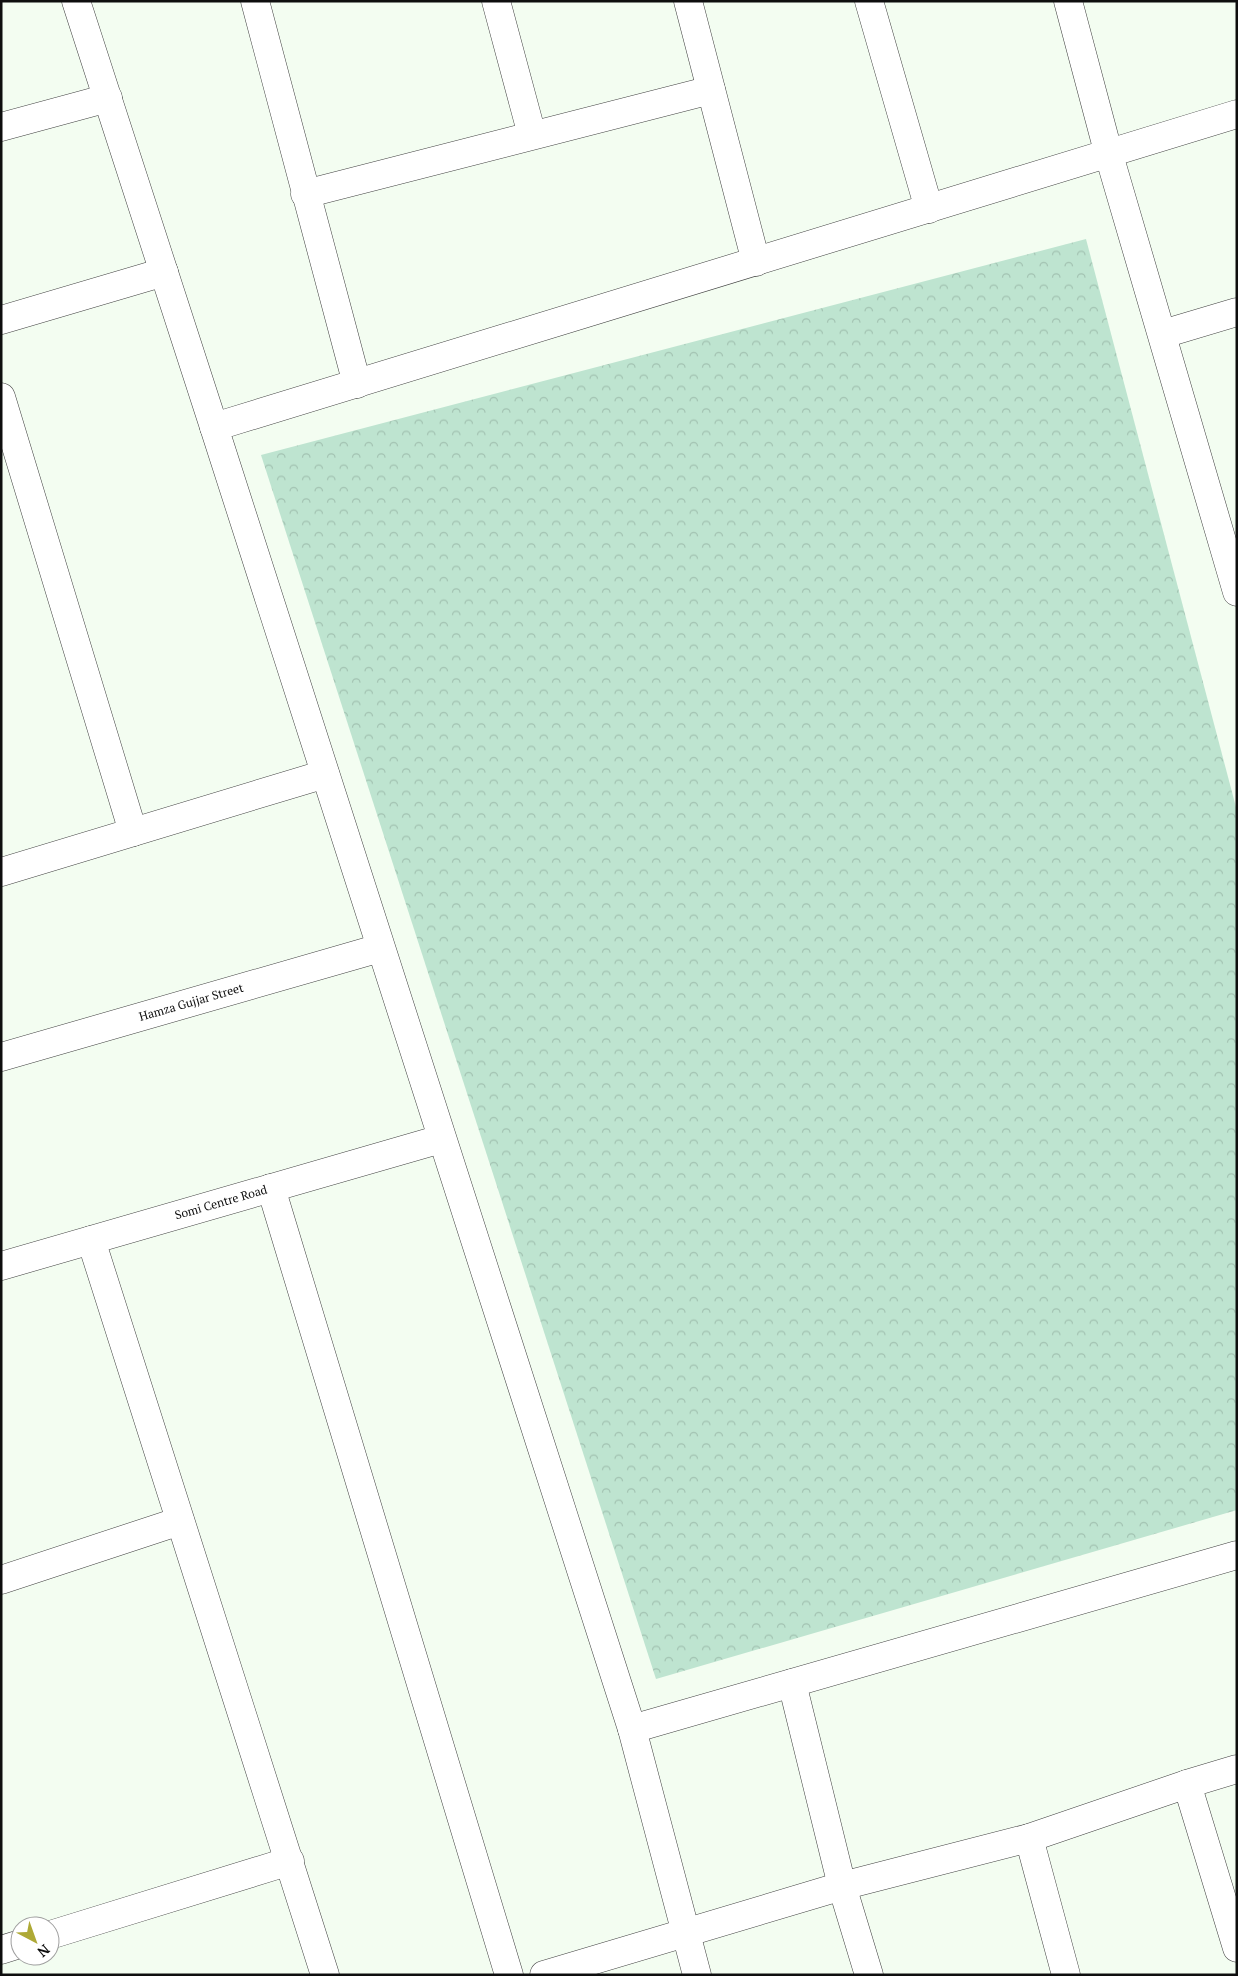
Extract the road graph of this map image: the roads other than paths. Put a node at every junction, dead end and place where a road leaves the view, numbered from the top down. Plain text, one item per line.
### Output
1 (76, 1) edge
2 (255, 1) edge
3 (496, 1) edge
4 (688, 1) edge
5 (869, 1) edge
6 (1068, 1) edge
7 (711, 90) junction
8 (108, 98) junction
9 (1237, 114) edge
10 (1, 127) edge
11 (532, 135) junction
12 (1109, 154) junction
13 (305, 194) junction
14 (929, 209) junction
15 (756, 262) junction
16 (164, 272) junction
17 (1237, 312) edge
18 (1, 320) edge
19 (1163, 334) junction
20 (356, 384) junction
21 (1, 397) edge
22 (214, 427) junction
23 (1237, 592) edge
24 (325, 774) junction
25 (133, 832) junction
26 (1, 872) edge
27 (380, 948) junction
28 (1, 1056) edge
29 (441, 1139) junction
30 (271, 1188) junction
31 (91, 1240) junction
32 (1, 1266) edge
33 (180, 1521) junction
34 (1237, 1555) edge
35 (1, 1580) edge
36 (792, 1682) junction
37 (632, 1729) junction
38 (1237, 1769) edge
39 (1187, 1784) junction
40 (1029, 1838) junction
41 (290, 1860) junction
42 (842, 1886) junction
43 (60, 1932) edge
44 (686, 1932) junction
45 (1237, 1948) edge
46 (325, 1975) edge
47 (509, 1975) edge
48 (544, 1975) edge
49 (697, 1975) edge
50 (869, 1975) edge
51 (1066, 1975) edge

1 - 8 street
2 - 13 street
3 - 11 street
4 - 7 street
5 - 14 street
6 - 12 street
7 - 11 street
7 - 15 street
8 - 10 street
8 - 16 street
9 - 12 street
11 - 13 street
12 - 14 street
12 - 19 street
13 - 20 street
14 - 15 street
15 - 20 street
16 - 18 street
16 - 22 street
17 - 19 street
19 - 23 street
20 - 22 street
21 - 25 street
22 - 24 street
24 - 25 street
24 - 27 street
25 - 26 street
27 - 28 street, Hamza Gujjar Street
27 - 29 street
29 - 30 street, Somi Centre Road
29 - 37 street
30 - 31 street, Somi Centre Road
30 - 47 street
31 - 32 street, Somi Centre Road
31 - 33 street
33 - 35 street
33 - 41 street
34 - 36 street
36 - 37 street
36 - 42 street
37 - 44 street
38 - 39 street
39 - 40 street
39 - 45 street
40 - 42 street
40 - 51 street
41 - 43 street
41 - 46 street
42 - 44 street
42 - 50 street
44 - 48 street
44 - 49 street

